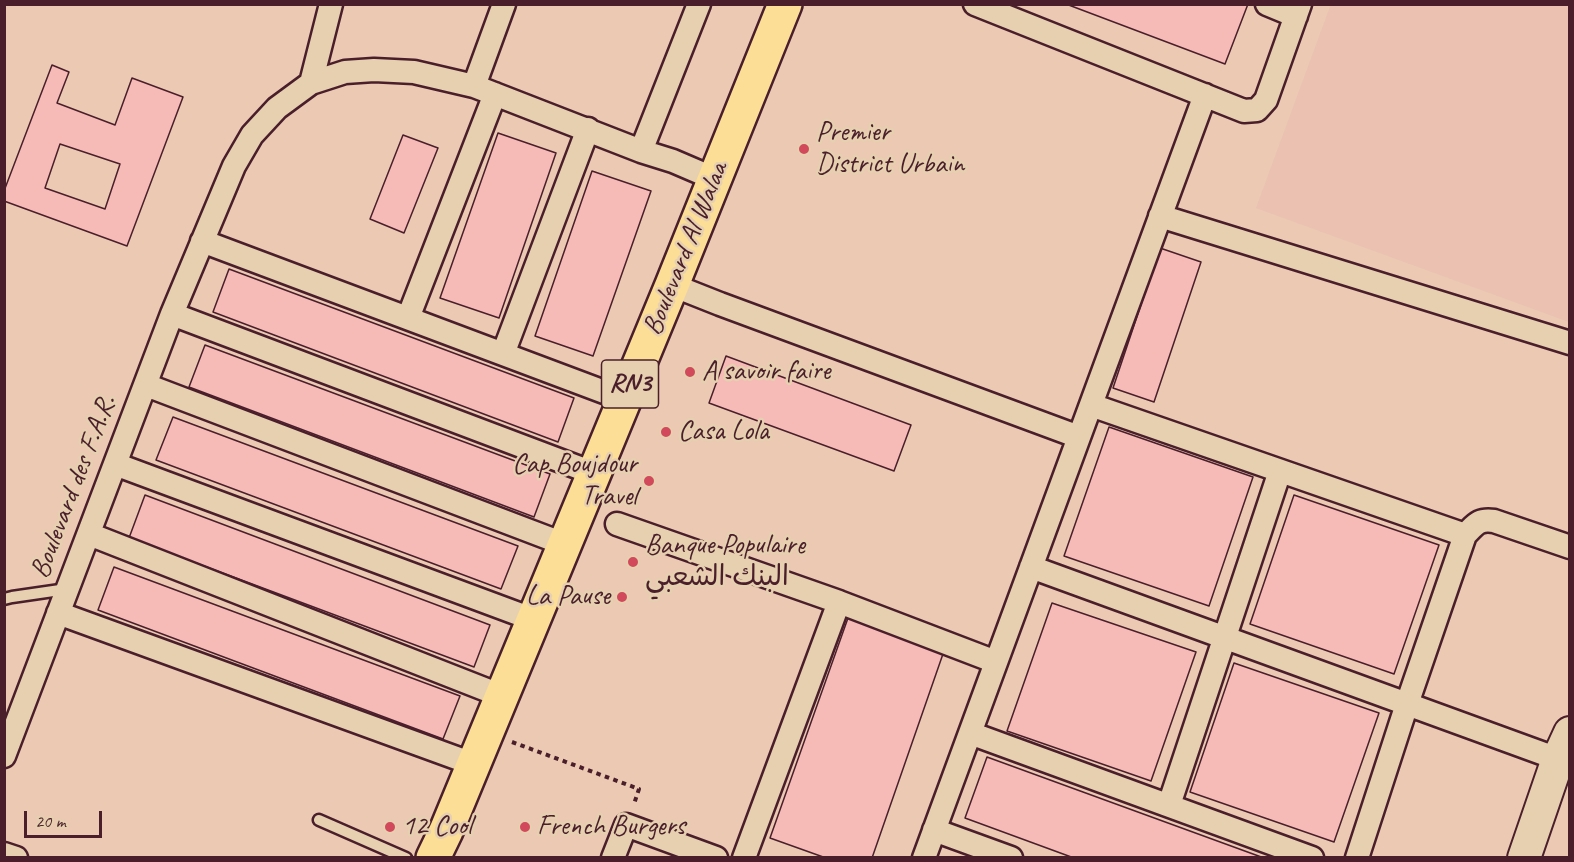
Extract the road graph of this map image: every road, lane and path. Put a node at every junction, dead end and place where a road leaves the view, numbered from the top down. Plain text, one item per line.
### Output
1 (331, 4) edge
2 (504, 4) edge
3 (699, 4) edge
4 (785, 4) edge
5 (975, 4) edge
6 (1267, 4) edge
7 (1298, 10) edge
8 (312, 83) junction
9 (484, 90) junction
10 (1205, 95) junction
11 (588, 129) junction
12 (641, 151) junction
13 (715, 179) junction
14 (1160, 216) junction
15 (202, 241) junction
16 (672, 285) junction
17 (172, 314) junction
18 (408, 318) junction
19 (1569, 343) edge
20 (503, 354) junction
21 (146, 385) junction
22 (624, 399) junction
23 (1091, 405) junction
24 (1079, 437) junction
25 (115, 464) junction
26 (1280, 471) junction
27 (593, 473) junction
28 (616, 524) dead end
29 (89, 534) junction
30 (1465, 535) junction
31 (564, 544) junction
32 (1569, 547) edge
33 (1031, 567) junction
34 (67, 590) junction
35 (4, 599) edge
36 (839, 602) junction
37 (58, 613) junction
38 (532, 619) junction
39 (1225, 638) junction
40 (996, 662) junction
41 (502, 696) junction
42 (1407, 704) junction
43 (486, 732) junction
44 (970, 733) junction
45 (1564, 746) edge
46 (4, 756) edge
47 (472, 764) junction
48 (1169, 806) junction
49 (320, 820) dead end
50 (626, 825) junction
51 (934, 830) junction
52 (4, 854) edge
53 (16, 858) edge
54 (406, 858) edge
55 (433, 858) edge
56 (613, 858) edge
57 (716, 858) edge
58 (744, 858) edge
59 (924, 858) edge
60 (1011, 858) edge
61 (1312, 858) edge
62 (1357, 858) edge
63 (1524, 858) edge

1 - 8 street
2 - 9 street
3 - 12 street
4 - 13 main road, Boulevard Al Walaa / RN3
5 - 10 street
6 - 7 street
7 - 10 street
8 - 9 street, Boulevard des F.A.R.
8 - 15 street, Boulevard des F.A.R.
9 - 11 street, Boulevard des F.A.R.
9 - 18 street
10 - 14 street
11 - 12 street, Boulevard des F.A.R.
11 - 20 street
12 - 13 street, Boulevard des F.A.R.
13 - 16 main road, Boulevard Al Walaa / RN3
14 - 19 street
14 - 23 street
15 - 17 street, Boulevard des F.A.R.
15 - 18 street
16 - 22 main road, Boulevard Al Walaa / RN3
16 - 24 street
17 - 21 street, Boulevard des F.A.R.
17 - 27 street
18 - 20 street
20 - 22 street
21 - 25 street, Boulevard des F.A.R.
21 - 31 street
22 - 27 main road, Boulevard Al Walaa / RN3
23 - 24 street
23 - 26 street
24 - 33 street
25 - 29 street, Boulevard des F.A.R.
25 - 38 street
26 - 30 street
26 - 39 street
27 - 31 main road, Boulevard Al Walaa / RN3
28 - 36 street
29 - 34 street, Boulevard des F.A.R.
29 - 41 street
30 - 32 street
30 - 42 street
31 - 38 main road, Boulevard Al Walaa / RN3
33 - 39 street
33 - 40 street
34 - 35 lane
34 - 37 street, Boulevard des F.A.R.
36 - 40 street
36 - 58 street
37 - 46 street, Boulevard des F.A.R.
37 - 47 street
38 - 41 main road, Boulevard Al Walaa / RN3
39 - 42 street
39 - 48 street
40 - 44 street
41 - 43 main road, Boulevard Al Walaa / RN3
42 - 45 street
42 - 62 street
43 - 47 main road, Boulevard Al Walaa / RN3
43 - 50 path
44 - 48 street
44 - 51 street
45 - 63 street
47 - 55 main road, Boulevard Al Walaa / RN3
48 - 61 street
49 - 54 lane
50 - 56 street
50 - 57 street
51 - 59 street
51 - 60 street
52 - 53 street

